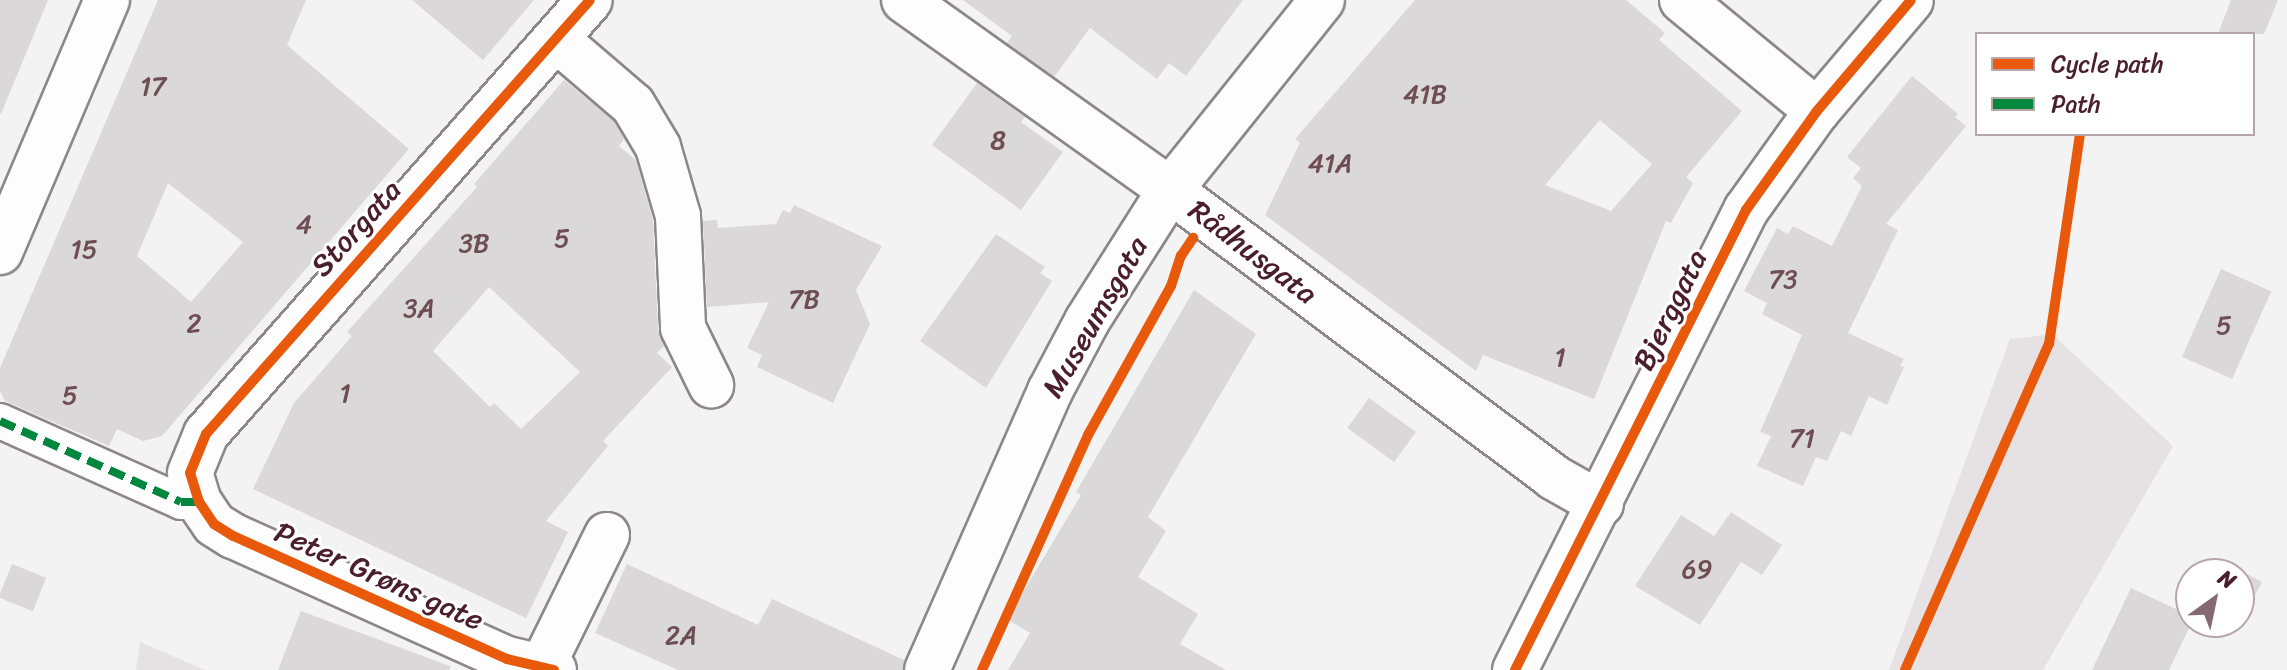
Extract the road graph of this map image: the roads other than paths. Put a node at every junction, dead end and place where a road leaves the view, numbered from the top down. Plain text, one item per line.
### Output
1 (107, 0) edge
2 (590, 0) edge
3 (904, 0) edge
4 (1322, 0) edge
5 (1682, 0) edge
6 (1911, 0) edge
7 (556, 39) junction
8 (1817, 111) junction
9 (1170, 190) junction
10 (0, 252) edge
11 (711, 385) dead end
12 (0, 421) edge
13 (199, 502) junction
14 (1601, 504) junction
15 (607, 535) dead end
16 (548, 667) edge
17 (927, 670) edge
18 (1515, 670) edge

1 - 10 street
2 - 7 street, Storgata
3 - 9 street, Rådhusgata
4 - 9 street, Museumsgata
5 - 8 street
6 - 8 street, Bjerggata
7 - 11 street
7 - 13 street, Storgata
8 - 14 street, Bjerggata
9 - 14 street, Rådhusgata
9 - 17 street, Museumsgata
12 - 13 street
13 - 16 street, Peter Grøns gate
14 - 18 street, Bjerggata
15 - 16 street

